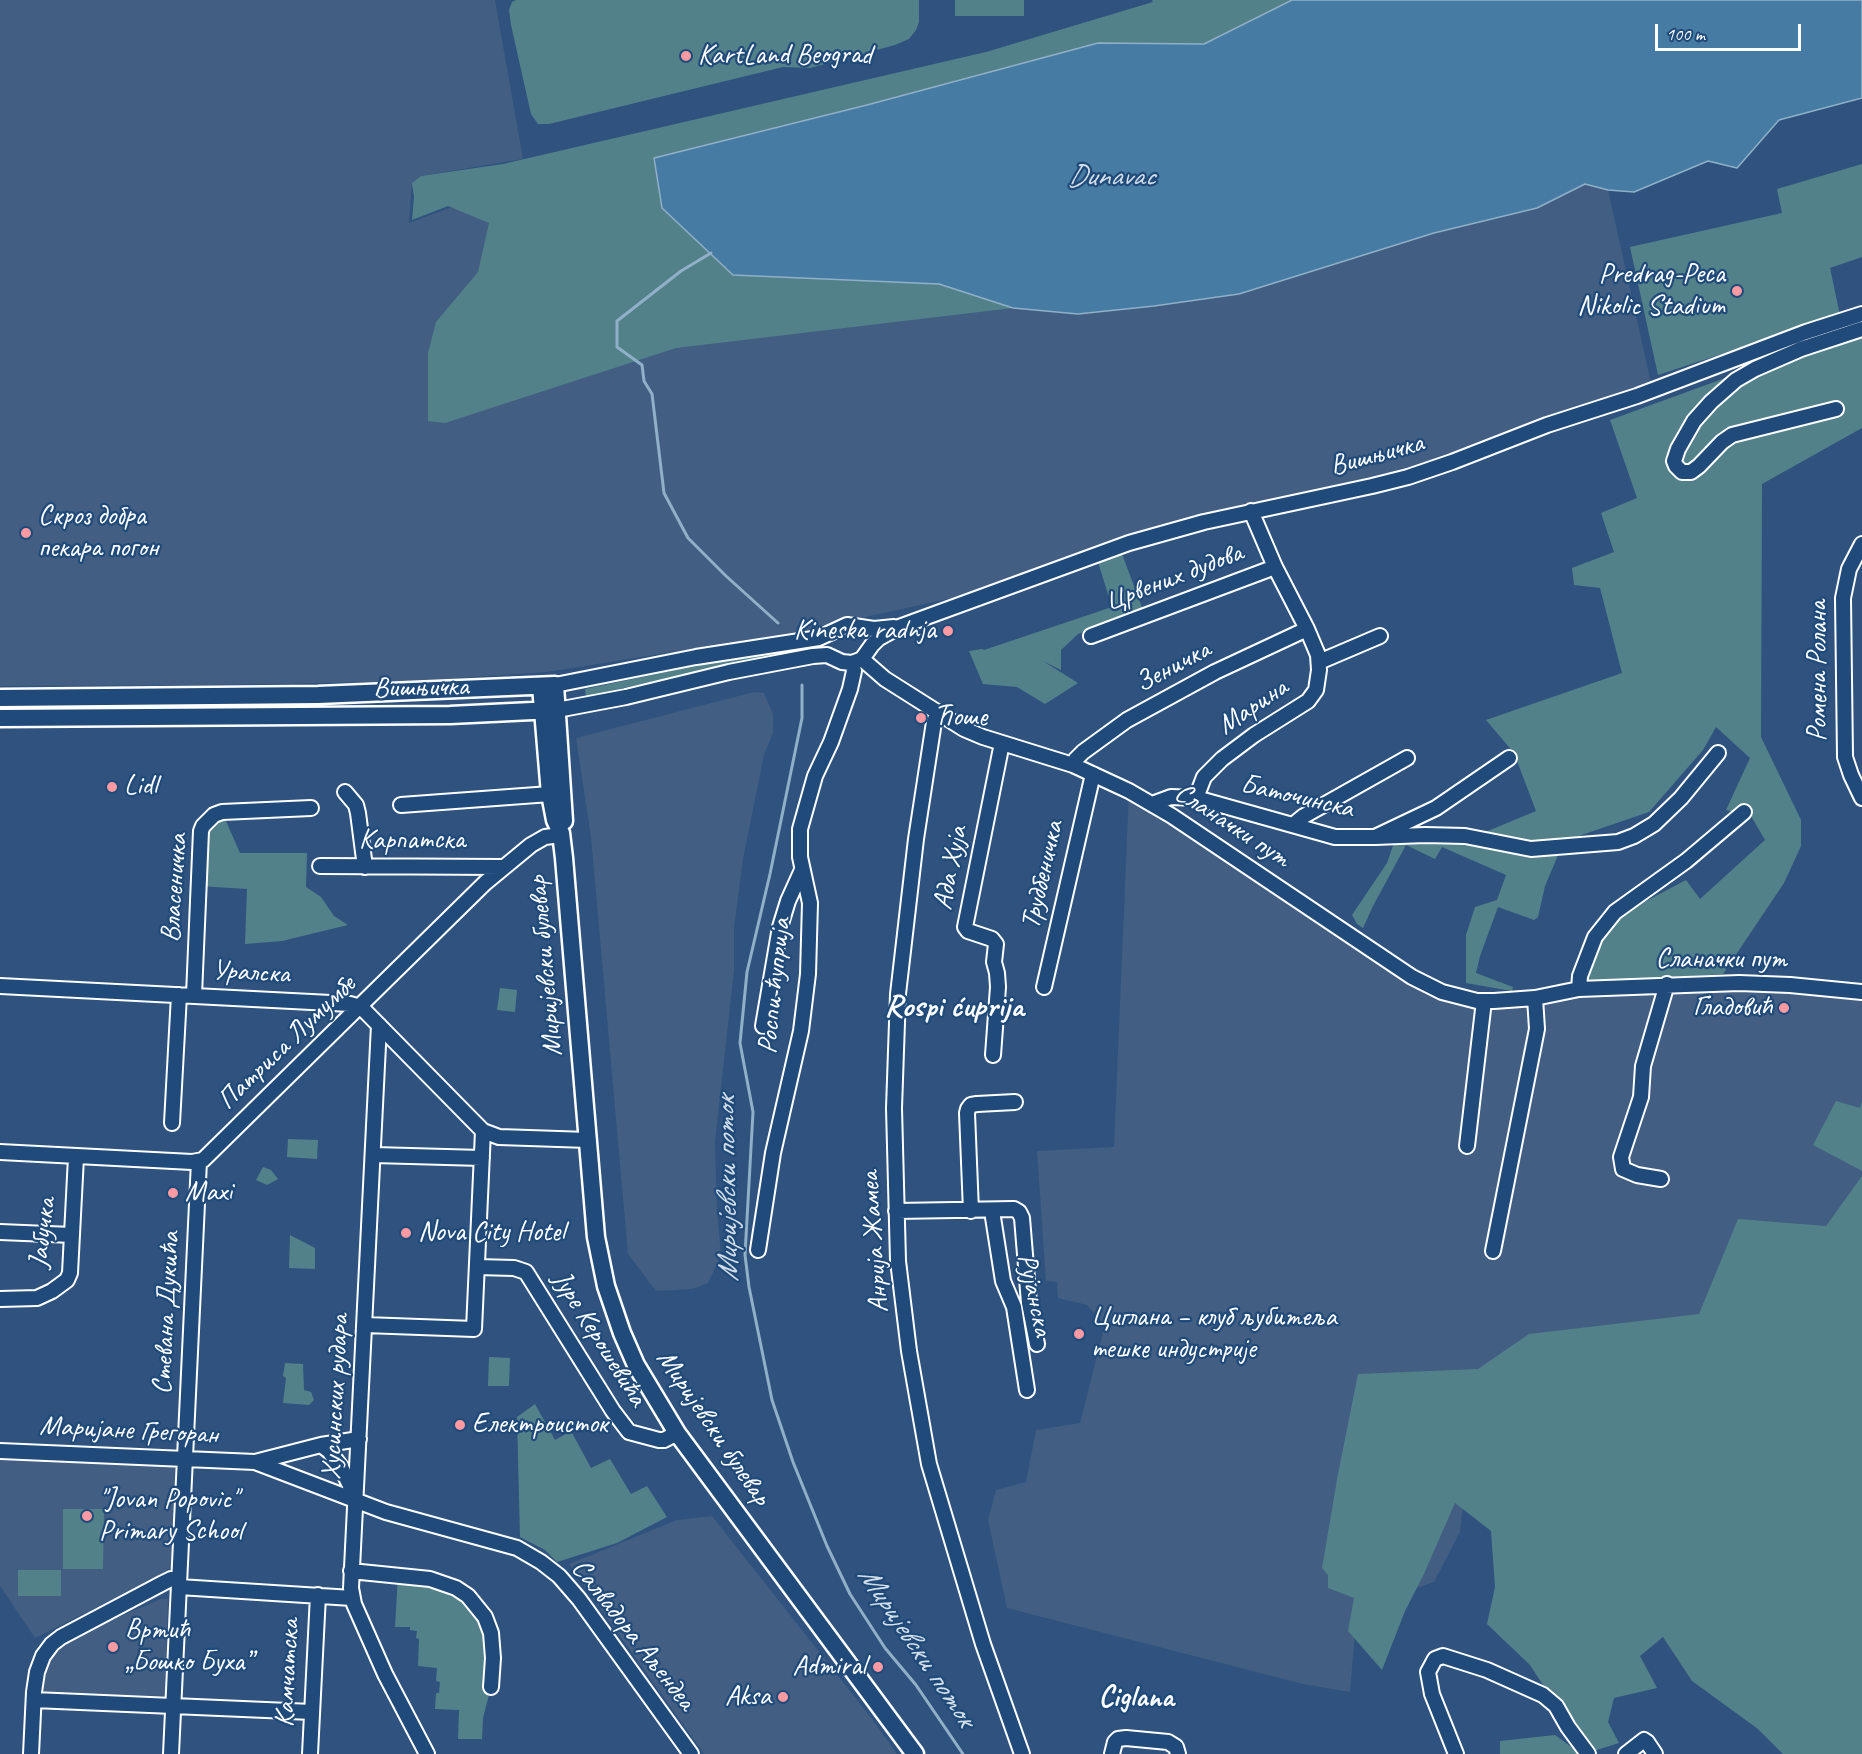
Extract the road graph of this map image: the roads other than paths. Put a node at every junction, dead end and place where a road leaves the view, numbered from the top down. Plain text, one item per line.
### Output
1 (1862, 314) edge
2 (1862, 328) edge
3 (1836, 410) dead end
4 (1251, 511) junction
5 (1862, 544) edge
6 (1275, 567) junction
7 (857, 627) junction
8 (899, 627) junction
9 (1307, 629) junction
10 (837, 630) junction
11 (1090, 636) dead end
12 (1380, 636) dead end
13 (861, 657) junction
14 (837, 659) junction
15 (1319, 662) junction
16 (548, 686) junction
17 (0, 698) edge
18 (550, 710) junction
19 (937, 714) junction
20 (0, 718) edge
21 (1002, 743) junction
22 (1719, 753) dead end
23 (1407, 758) dead end
24 (1509, 758) dead end
25 (1073, 765) junction
26 (1093, 774) junction
27 (345, 792) dead end
28 (550, 794) junction
29 (1196, 798) junction
30 (1862, 798) edge
31 (1152, 804) junction
32 (401, 805) dead end
33 (311, 808) dead end
34 (1744, 812) dead end
35 (1293, 825) junction
36 (561, 834) junction
37 (1375, 837) junction
38 (320, 866) dead end
39 (365, 867) junction
40 (503, 867) junction
41 (802, 870) junction
42 (1667, 984) junction
43 (0, 986) edge
44 (1044, 987) dead end
45 (1579, 989) junction
46 (1862, 992) edge
47 (179, 994) junction
48 (194, 995) junction
49 (1534, 998) junction
50 (1484, 1001) junction
51 (361, 1007) junction
52 (379, 1025) junction
53 (763, 1026) dead end
54 (993, 1055) dead end
55 (1015, 1102) dead end
56 (172, 1123) dead end
57 (483, 1131) junction
58 (588, 1140) junction
59 (1467, 1146) dead end
60 (0, 1152) edge
61 (374, 1155) junction
62 (76, 1156) junction
63 (482, 1158) junction
64 (199, 1161) junction
65 (1661, 1179) dead end
66 (896, 1211) junction
67 (971, 1211) junction
68 (992, 1211) junction
69 (0, 1232) edge
70 (72, 1235) junction
71 (758, 1250) dead end
72 (1493, 1251) dead end
73 (477, 1267) junction
74 (0, 1299) edge
75 (365, 1324) junction
76 (1036, 1344) dead end
77 (1027, 1390) dead end
78 (677, 1433) junction
79 (359, 1439) junction
80 (321, 1445) junction
81 (0, 1451) edge
82 (296, 1452) junction
83 (185, 1460) junction
84 (255, 1462) junction
85 (340, 1467) junction
86 (353, 1477) junction
87 (296, 1478) junction
88 (318, 1487) junction
89 (356, 1501) junction
90 (351, 1571) junction
91 (179, 1583) junction
92 (318, 1595) junction
93 (352, 1598) junction
94 (490, 1687) dead end
95 (34, 1700) junction
96 (173, 1706) junction
97 (312, 1712) junction
98 (1145, 1739) junction
99 (31, 1754) edge
100 (171, 1754) edge
101 (310, 1754) edge
102 (427, 1754) edge
103 (691, 1754) edge
104 (915, 1754) edge
105 (1022, 1754) edge
106 (1112, 1754) edge
107 (1146, 1754) edge
108 (1178, 1754) edge
109 (1456, 1754) edge
110 (1588, 1754) edge
111 (1626, 1754) edge
112 (1655, 1754) edge

1 - 4 street, Вишњичка
2 - 3 street
4 - 6 street, Марина
4 - 8 street, Вишњичка
5 - 30 street, Ромена Ролана
6 - 9 street, Марина
6 - 11 street, Црвених дудова
7 - 8 street, Вишњичка
7 - 10 street, Вишњичка
7 - 13 street
8 - 13 street, Вишњичка
9 - 15 street, Марина
9 - 25 street, Зеничка
10 - 14 street
10 - 16 street, Вишњичка
12 - 15 street
13 - 14 street, Вишњичка
13 - 19 street, Сланачки пут
13 - 41 street, Роспи ћуприја
14 - 18 street, Вишњичка
15 - 29 street, Марина
16 - 17 main road, Вишњичка
16 - 18 main road, Миријевски булевар
18 - 20 main road, Вишњичка
18 - 28 main road, Миријевски булевар
18 - 36 main road, Миријевски булевар
19 - 21 street, Сланачки пут
19 - 66 street, Анрија Жамеа
21 - 25 street, Сланачки пут
21 - 54 street, Ада Хуја
22 - 37 street
23 - 35 street
24 - 37 street, Баточинска
25 - 26 street, Сланачки пут
26 - 31 street, Сланачки пут
26 - 44 street, Трудбеничка
27 - 39 street
28 - 32 street
28 - 36 main road, Миријевски булевар
29 - 31 street
29 - 35 street, Баточинска
31 - 50 street, Сланачки пут
33 - 48 street, Власеничка
34 - 45 street
35 - 37 street, Баточинска
36 - 40 street, Патриса Лумумбе
36 - 58 main road, Миријевски булевар
38 - 39 street, Карпатска
39 - 40 street, Карпатска
40 - 51 street, Патриса Лумумбе
41 - 53 street
41 - 71 street, Роспи ћуприја
42 - 45 street, Сланачки пут
42 - 46 street, Сланачки пут
42 - 65 street
43 - 47 street, Уралска
45 - 49 street, Сланачки пут
47 - 48 street, Уралска
47 - 56 street, Патриса Лумумбе
48 - 51 street, Уралска
49 - 50 street, Сланачки пут
49 - 72 street
50 - 59 street
51 - 52 street
51 - 64 street, Патриса Лумумбе
52 - 57 street
52 - 61 street, Хусинских рудара
55 - 67 street
57 - 58 street
57 - 63 street
58 - 78 main road, Миријевски булевар
60 - 62 street
61 - 63 street
61 - 75 street, Хусинских рудара
62 - 64 street
62 - 70 street, Јабучка
63 - 73 street
64 - 83 street, Стевана Дукића
66 - 67 street
66 - 105 street, Анрија Жамеа
67 - 68 street
68 - 76 street
68 - 77 street, Рујанска
69 - 70 street
70 - 74 street, Јабучка
73 - 75 street
73 - 78 street, Јуре Керошевића
75 - 79 street, Хусинских рудара
78 - 104 main road, Миријевски булевар
79 - 80 street, Маријане Грегоран
79 - 86 street, Хусинских рудара
80 - 82 street, Маријане Грегоран
80 - 85 street
81 - 83 street, Маријане Грегоран
82 - 84 street, Маријане Грегоран
82 - 87 street
83 - 84 street, Маријане Грегоран
83 - 91 street, Стевана Дукића
84 - 87 street, Маријане Грегоран
85 - 86 street
85 - 88 street
86 - 88 street
86 - 89 street, Хусинских рудара
87 - 88 street, Маријане Грегоран
88 - 89 street, Маријане Грегоран
89 - 90 street, Хусинских рудара
89 - 103 street, Салвадора Аљендеа
90 - 93 street, Хусинских рудара
90 - 94 street
91 - 92 street
91 - 95 street
91 - 96 street, Стевана Дукића
92 - 93 street
92 - 97 street, Камчатска
93 - 102 street, Хусинских рудара
95 - 96 street
95 - 99 street
96 - 97 street
96 - 100 street, Стевана Дукића
97 - 101 street, Камчатска
98 - 106 street
98 - 107 street
98 - 108 street
109 - 110 street
111 - 112 street

